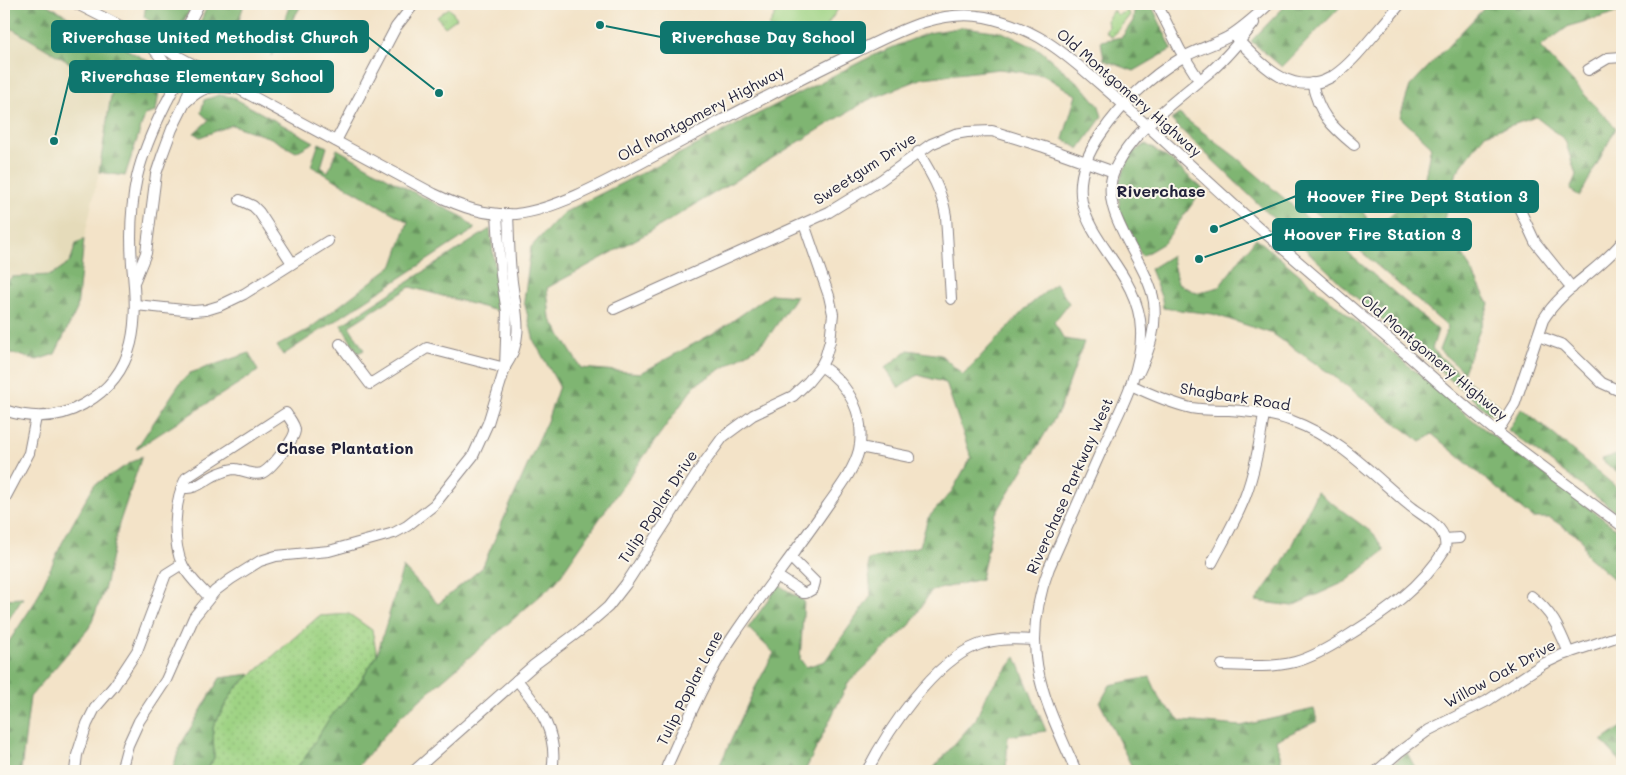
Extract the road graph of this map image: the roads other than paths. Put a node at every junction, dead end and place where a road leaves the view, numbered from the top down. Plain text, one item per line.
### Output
1 (77, 4) edge
2 (199, 4) edge
3 (414, 4) edge
4 (1157, 4) edge
5 (1270, 4) edge
6 (1400, 4) edge
7 (144, 38) junction
8 (1236, 38) junction
9 (173, 54) junction
10 (1185, 57) junction
11 (1622, 57) edge
12 (197, 67) junction
13 (1588, 70) dead end
14 (1199, 80) junction
15 (1312, 83) junction
16 (175, 86) junction
17 (239, 90) junction
18 (184, 105) junction
19 (1124, 106) junction
20 (1148, 126) junction
21 (336, 141) junction
22 (1354, 145) dead end
23 (918, 152) junction
24 (1086, 163) junction
25 (1114, 172) junction
26 (240, 200) dead end
27 (1520, 210) dead end
28 (497, 214) junction
29 (508, 214) junction
30 (804, 224) junction
31 (328, 241) dead end
32 (1622, 242) edge
33 (292, 263) junction
34 (135, 281) junction
35 (1572, 288) junction
36 (951, 299) dead end
37 (136, 305) junction
38 (614, 309) dead end
39 (1538, 336) junction
40 (340, 344) dead end
41 (821, 366) junction
42 (504, 368) junction
43 (1131, 385) junction
44 (1622, 392) edge
45 (4, 410) edge
46 (1264, 414) junction
47 (36, 417) junction
48 (1497, 432) junction
49 (860, 447) junction
50 (910, 457) dead end
51 (182, 488) junction
52 (4, 500) edge
53 (1622, 526) edge
54 (1459, 538) dead end
55 (1445, 539) junction
56 (791, 558) junction
57 (1212, 563) dead end
58 (182, 564) junction
59 (777, 576) junction
60 (1532, 596) dead end
61 (209, 598) junction
62 (1622, 635) edge
63 (1035, 640) junction
64 (1569, 653) junction
65 (1222, 665) dead end
66 (517, 680) junction
67 (667, 766) dead end
68 (75, 771) edge
69 (121, 771) edge
70 (414, 771) edge
71 (552, 771) edge
72 (867, 771) edge
73 (1076, 771) edge
74 (1377, 771) edge

1 - 7 street, Old Montgomery Highway
2 - 9 street
3 - 21 street
4 - 10 street
5 - 8 street, Riverchase Parkway West
6 - 15 street
7 - 9 street, Old Montgomery Highway
7 - 16 street
8 - 10 street, Riverchase Parkway West
8 - 14 street, Riverchase Parkway West
8 - 15 street
9 - 12 street, Old Montgomery Highway
10 - 14 street
10 - 19 street, Riverchase Parkway West
11 - 13 street
12 - 16 street
12 - 17 street, Old Montgomery Highway
12 - 18 street
14 - 20 street, Riverchase Parkway West
15 - 22 street
16 - 34 street
17 - 18 street
17 - 21 street, Old Montgomery Highway
18 - 34 street
19 - 20 street, Old Montgomery Highway
19 - 24 street, Riverchase Parkway West
19 - 29 street, Old Montgomery Highway
20 - 25 street, Riverchase Parkway West
20 - 48 street, Old Montgomery Highway
21 - 28 street, Old Montgomery Highway
23 - 24 street, Sweetgum Drive
23 - 30 street, Sweetgum Drive
23 - 36 street
24 - 25 street, Sweetgum Drive
24 - 43 street, Riverchase Parkway West
25 - 43 street, Riverchase Parkway West
26 - 33 street
27 - 35 street
28 - 29 street, Old Montgomery Highway
28 - 42 street
29 - 42 street
30 - 38 street, Sweetgum Drive
30 - 41 street, Tulip Poplar Drive
31 - 33 street
32 - 35 street
33 - 37 street
34 - 37 street
35 - 39 street
37 - 47 street
39 - 44 street
39 - 48 street
40 - 42 street
41 - 49 street, Tulip Poplar Lane
41 - 66 street, Tulip Poplar Drive
42 - 61 street
43 - 46 street, Shagbark Road
43 - 63 street, Riverchase Parkway West
45 - 47 street
46 - 55 street, Shagbark Road
46 - 57 street
47 - 52 street
48 - 53 street, Old Montgomery Highway
49 - 50 street
49 - 56 street, Tulip Poplar Lane
51 - 51 street
51 - 58 street
54 - 55 street
55 - 65 street
56 - 59 street, Tulip Poplar Lane
56 - 59 street
58 - 61 street
58 - 68 street
59 - 67 street, Tulip Poplar Lane
60 - 64 street
61 - 69 street
62 - 64 street, Willow Oak Drive
63 - 72 street
63 - 73 street, Riverchase Parkway West
64 - 74 street, Willow Oak Drive
66 - 70 street, Tulip Poplar Drive
66 - 71 street

